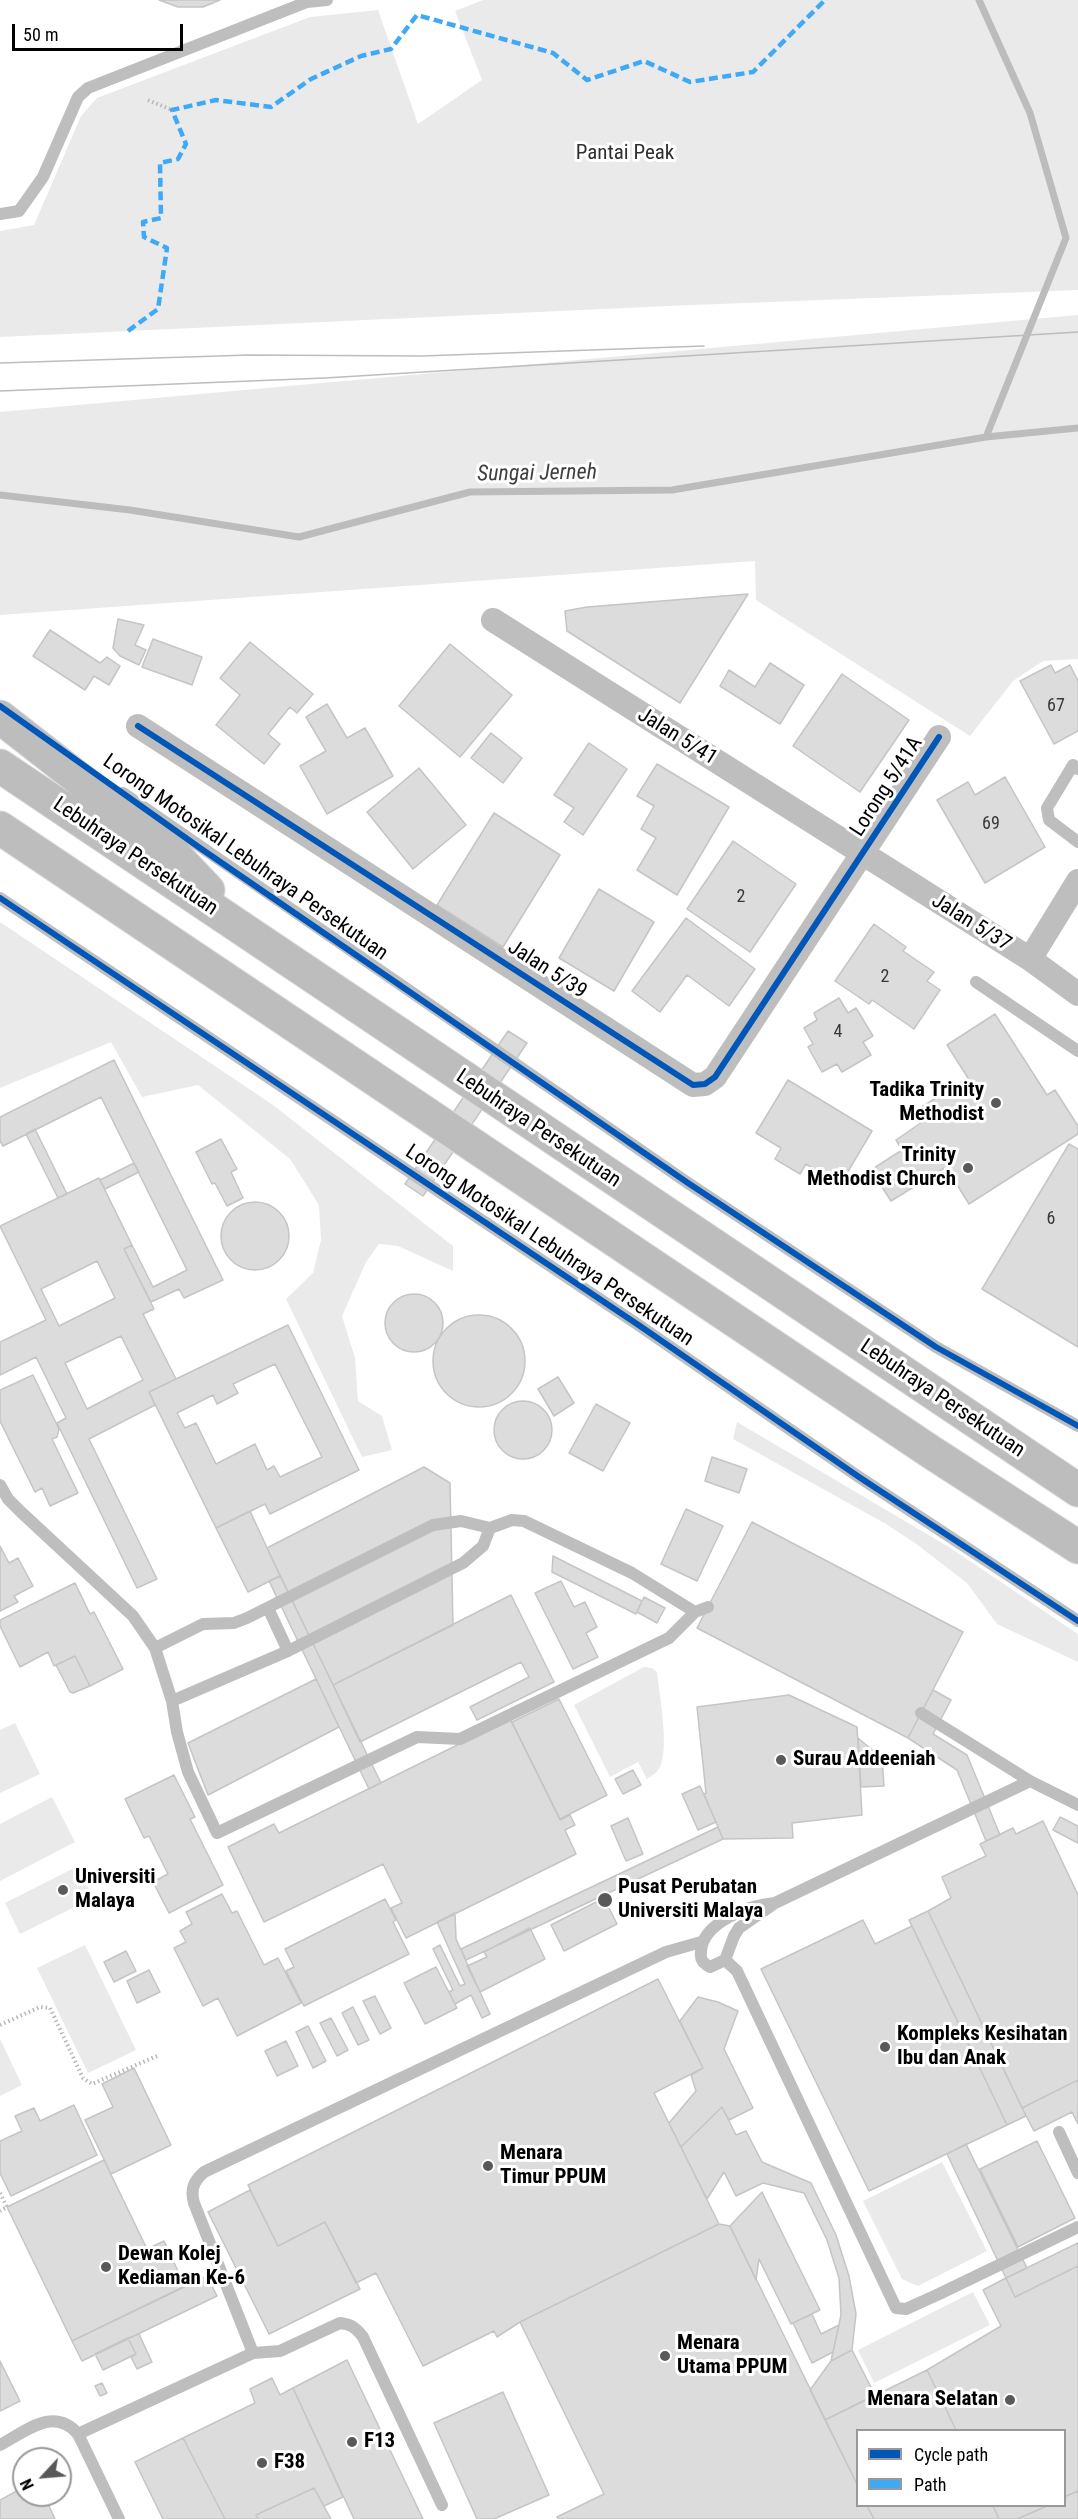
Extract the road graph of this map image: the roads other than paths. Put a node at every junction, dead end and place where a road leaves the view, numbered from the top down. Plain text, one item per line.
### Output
1 (327, 0) edge
2 (0, 214) edge
3 (493, 620) dead end
4 (0, 706) edge
5 (0, 717) edge
6 (138, 726) dead end
7 (939, 737) dead end
8 (1076, 764) edge
9 (0, 766) edge
10 (0, 828) edge
11 (1078, 842) edge
12 (185, 849) junction
13 (862, 855) junction
14 (1078, 881) edge
15 (0, 898) edge
16 (249, 934) junction
17 (1030, 959) junction
18 (976, 982) dead end
19 (1078, 994) edge
20 (1078, 1051) edge
21 (1078, 1425) edge
22 (0, 1485) edge
23 (1078, 1490) edge
24 (490, 1528) junction
25 (1078, 1547) edge
26 (708, 1607) dead end
27 (268, 1608) junction
28 (695, 1612) junction
29 (1078, 1621) edge
30 (155, 1648) junction
31 (288, 1651) junction
32 (172, 1701) junction
33 (921, 1713) dead end
34 (1030, 1781) junction
35 (1078, 1805) edge
36 (776, 1903) junction
37 (701, 1942) junction
38 (725, 1960) junction
39 (1059, 2132) dead end
40 (1078, 2173) edge
41 (1078, 2227) edge
42 (253, 2353) junction
43 (78, 2434) junction
44 (0, 2445) edge
45 (442, 2505) dead end
46 (119, 2519) edge

1 - 2 lane
3 - 13 street, Jalan 5/41
4 - 12 lane, Lorong Motosikal Lebuhraya Persekutuan
5 - 12 highway
6 - 13 street, Jalan 5/39
7 - 13 street, Lorong 5/41A
8 - 11 lane
9 - 16 highway, Lebuhraya Persekutuan
10 - 25 highway
12 - 16 highway
12 - 21 lane, Lorong Motosikal Lebuhraya Persekutuan
13 - 17 street, Jalan 5/37
14 - 17 street
15 - 29 lane, Lorong Motosikal Lebuhraya Persekutuan
16 - 23 highway, Lebuhraya Persekutuan
17 - 19 street, Jalan 5/37
18 - 20 lane
22 - 30 lane
24 - 27 lane
24 - 28 lane
24 - 31 lane
26 - 28 lane
27 - 30 lane
27 - 31 lane
28 - 32 lane
30 - 32 lane
31 - 32 lane
33 - 34 lane
34 - 35 lane
34 - 36 lane
36 - 37 lane
36 - 38 lane
37 - 38 lane
37 - 42 lane
38 - 41 lane
39 - 40 lane
42 - 43 lane
42 - 45 lane
43 - 44 lane
43 - 46 lane

